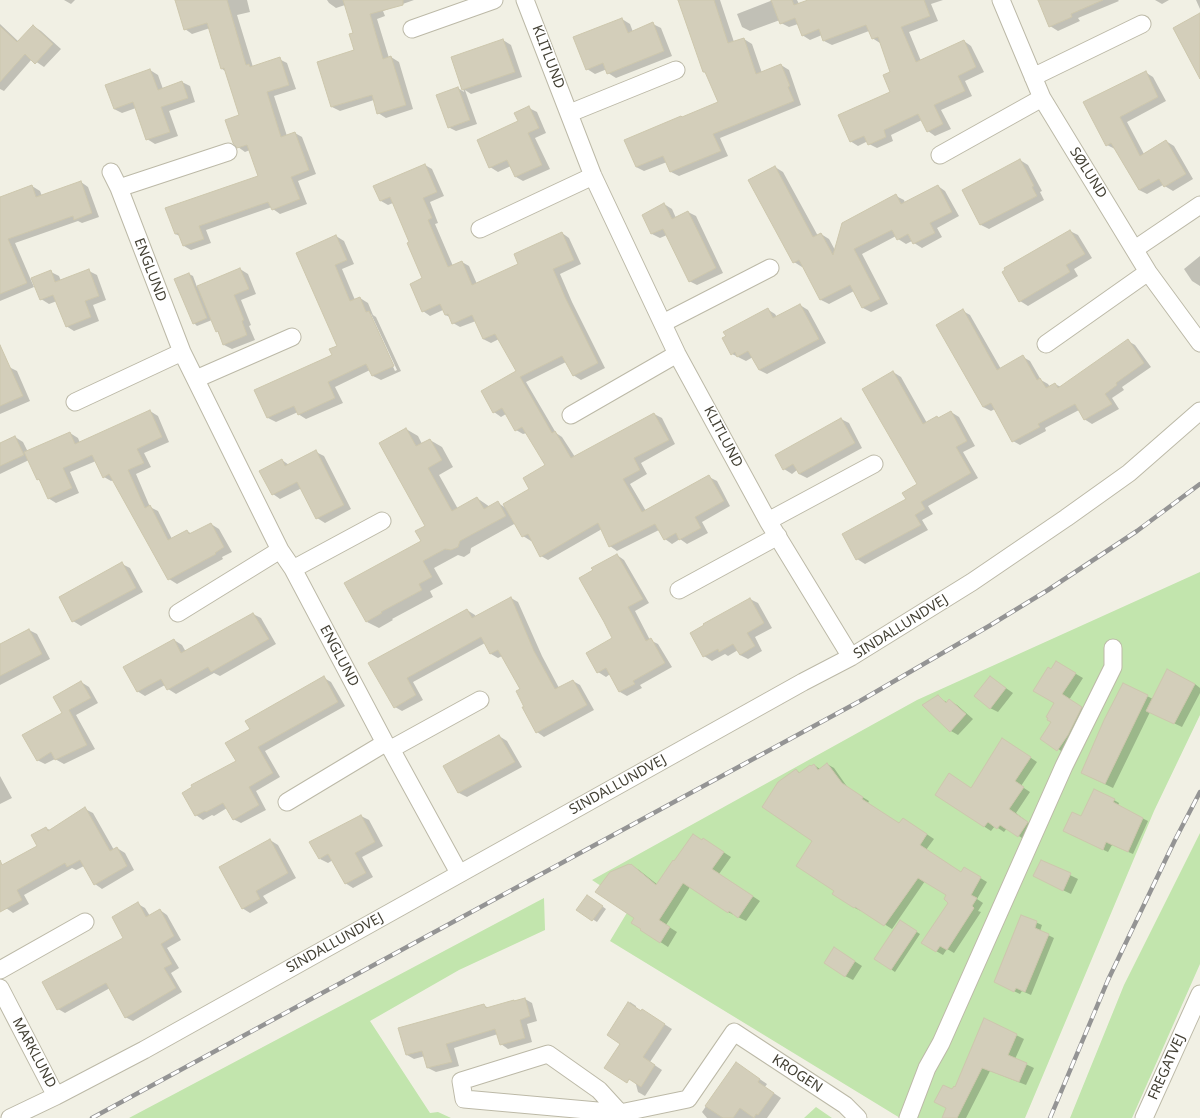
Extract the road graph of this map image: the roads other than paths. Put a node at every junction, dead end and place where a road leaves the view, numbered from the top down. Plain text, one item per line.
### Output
1 (494, 0) edge
2 (526, 0) edge
3 (1001, 0) edge
4 (1142, 24) dead end
5 (412, 30) dead end
6 (676, 70) dead end
7 (1033, 77) junction
8 (1042, 98) junction
9 (570, 113) junction
10 (228, 152) dead end
11 (940, 155) dead end
12 (111, 172) dead end
13 (593, 176) junction
14 (119, 188) junction
15 (1200, 205) edge
16 (480, 229) dead end
17 (1135, 249) junction
18 (770, 268) dead end
19 (1148, 272) junction
20 (662, 323) junction
21 (292, 337) dead end
22 (1200, 343) edge
23 (1046, 344) dead end
24 (182, 352) junction
25 (678, 354) junction
26 (196, 379) junction
27 (75, 402) dead end
28 (1200, 411) edge
29 (571, 415) dead end
30 (874, 464) dead end
31 (382, 521) dead end
32 (768, 521) junction
33 (778, 536) junction
34 (280, 550) junction
35 (293, 568) junction
36 (679, 590) dead end
37 (178, 613) dead end
38 (1113, 648) dead end
39 (851, 657) junction
40 (480, 700) dead end
41 (388, 746) junction
42 (287, 802) dead end
43 (459, 873) junction
44 (85, 922) dead end
45 (0, 970) edge
46 (0, 988) edge
47 (1200, 994) edge
48 (56, 1096) junction
49 (620, 1113) junction
50 (10, 1118) edge
51 (858, 1118) edge
52 (908, 1118) edge
53 (1144, 1118) edge

1 - 5 street
2 - 9 street, KLITLUND
3 - 7 street, SØLUND
4 - 7 street
6 - 9 street
7 - 8 street, SØLUND
8 - 11 street
8 - 17 street, SØLUND
9 - 13 street, KLITLUND
10 - 14 street
12 - 14 street, ENGLUND
13 - 16 street
13 - 20 street, KLITLUND
14 - 24 street, ENGLUND
15 - 17 street
17 - 19 street, SØLUND
18 - 20 street
19 - 22 street, SØLUND
19 - 23 street
20 - 25 street, KLITLUND
21 - 26 street
24 - 26 street, ENGLUND
24 - 27 street
25 - 29 street
25 - 32 street, KLITLUND
26 - 34 street, ENGLUND
28 - 39 street, SINDALLUNDVEJ
30 - 32 street
31 - 35 street
32 - 33 street, KLITLUND
33 - 36 street
33 - 39 street, KLITLUND
34 - 35 street, ENGLUND
34 - 37 street
35 - 41 street, ENGLUND
38 - 52 street
39 - 43 street, SINDALLUNDVEJ
40 - 41 street
41 - 42 street
41 - 43 street, ENGLUND
43 - 48 street, SINDALLUNDVEJ
44 - 45 street
46 - 48 street, MARKLUND
47 - 53 street, FREGATVEJ
48 - 50 street, SINDALLUNDVEJ
49 - 49 street
49 - 51 street, KROGEN

